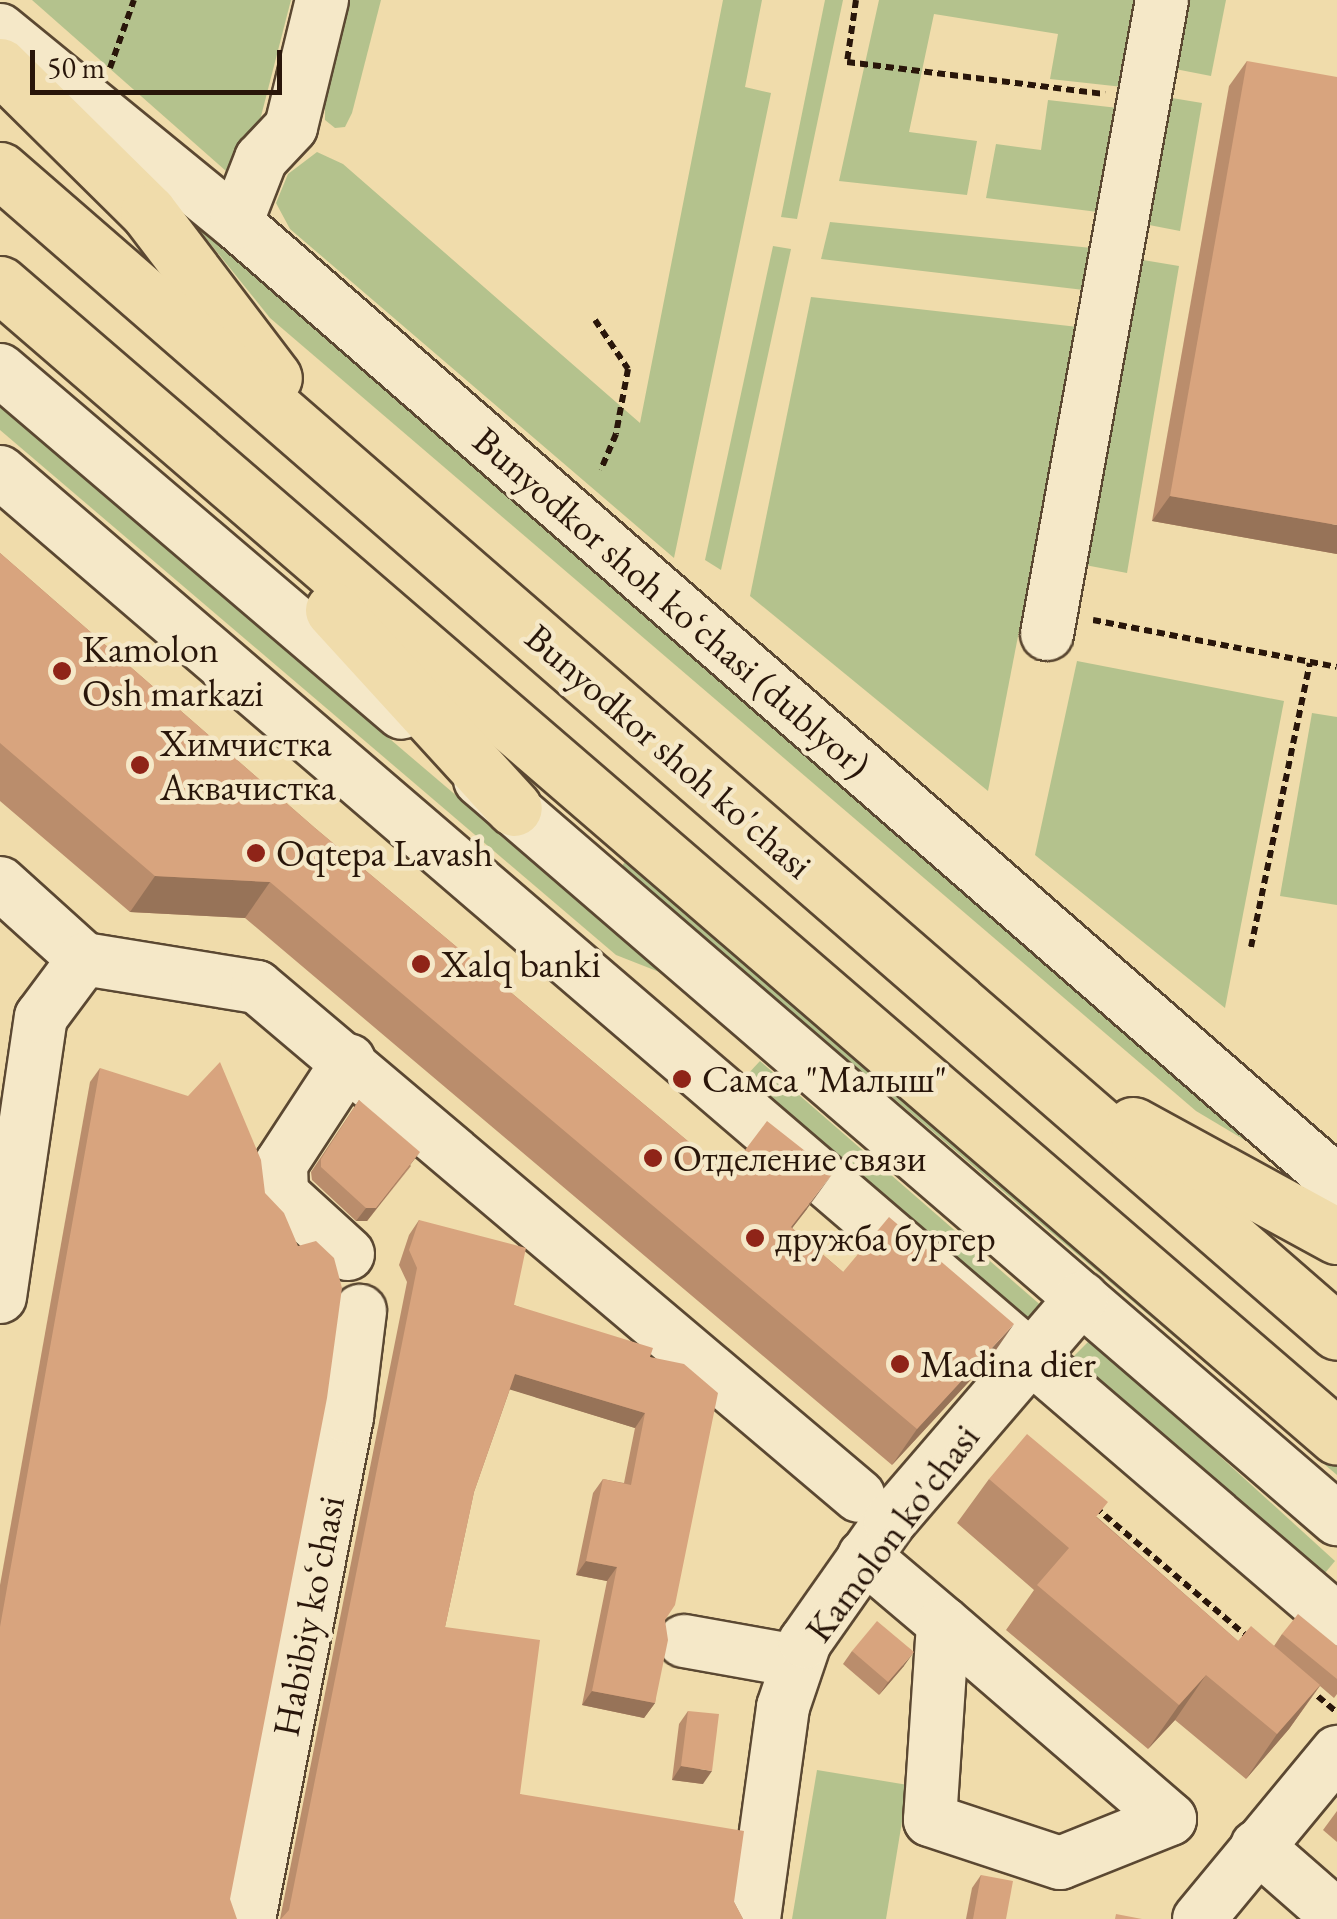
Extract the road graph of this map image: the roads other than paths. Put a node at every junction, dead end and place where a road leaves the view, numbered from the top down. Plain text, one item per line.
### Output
1 (322, 0) edge
2 (1162, 0) edge
3 (0, 30) edge
4 (0, 66) edge
5 (0, 170) edge
6 (236, 222) junction
7 (0, 284) edge
8 (0, 370) edge
9 (101, 370) junction
10 (343, 468) junction
11 (0, 472) edge
12 (1049, 623) road end
13 (514, 808) junction
14 (0, 883) edge
15 (84, 959) junction
16 (724, 990) junction
17 (676, 1048) junction
18 (349, 1060) junction
19 (1039, 1073) junction
20 (15, 1093) edge
21 (1337, 1182) edge
22 (1337, 1236) edge
23 (348, 1254) dead end
24 (0, 1297) edge
25 (1082, 1298) junction
26 (360, 1311) dead end
27 (1337, 1332) edge
28 (1032, 1356) junction
29 (1337, 1437) edge
30 (859, 1496) dead end
31 (1337, 1519) edge
32 (864, 1556) junction
33 (1337, 1620) edge
34 (944, 1622) junction
35 (684, 1641) dead end
36 (796, 1661) junction
37 (1337, 1752) edge
38 (1257, 1846) junction
39 (1337, 1916) edge
40 (249, 1919) edge
41 (754, 1919) edge
42 (1199, 1919) edge

1 - 6 street
2 - 12 street
3 - 6 street, Bunyodkor shoh koʻchasi (dublyor)
4 - 10 main road
5 - 10 main road, Bunyodkor shoh ko'chasi
6 - 21 street, Bunyodkor shoh koʻchasi (dublyor)
7 - 9 main road
8 - 13 street
9 - 13 main road
9 - 29 main road
10 - 19 main road, Bunyodkor shoh ko'chasi
11 - 17 street
13 - 16 street
14 - 15 street
15 - 18 street
15 - 20 street
16 - 17 street
16 - 25 street
17 - 28 street
18 - 23 street
18 - 30 street
19 - 22 main road
19 - 27 main road, Bunyodkor shoh ko'chasi
20 - 24 street
25 - 28 street, Kamolon ko'chasi
25 - 31 street
26 - 40 street, Habibiy koʻchasi
28 - 32 street, Kamolon ko'chasi
28 - 33 street
32 - 34 street
32 - 36 street, Kamolon ko'chasi
34 - 34 street
35 - 36 street
36 - 41 street, Kamolon ko'chasi
37 - 38 street
38 - 39 street
38 - 42 street

